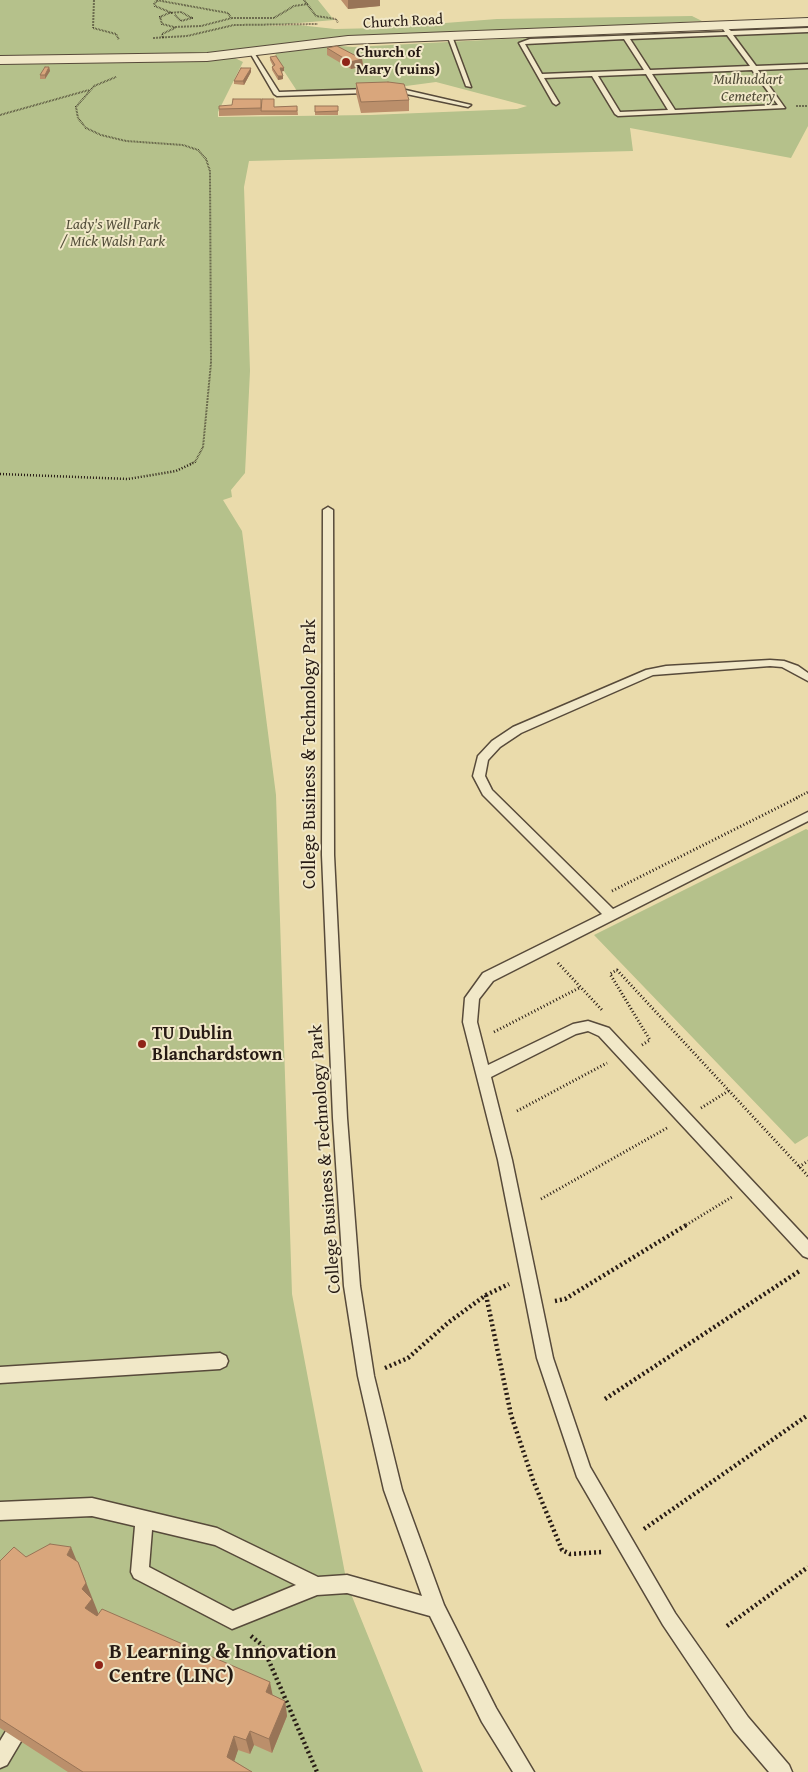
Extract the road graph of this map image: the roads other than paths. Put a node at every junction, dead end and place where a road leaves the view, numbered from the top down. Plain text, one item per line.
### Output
1 (808, 22) edge
2 (726, 29) junction
3 (808, 30) edge
4 (449, 36) junction
5 (626, 37) junction
6 (251, 52) junction
7 (0, 60) edge
8 (808, 66) edge
9 (754, 68) junction
10 (648, 72) junction
11 (594, 74) junction
12 (540, 76) junction
13 (469, 86) dead end
14 (556, 103) dead end
15 (468, 106) dead end
16 (673, 112) junction
17 (328, 510) dead end
18 (808, 678) edge
19 (808, 816) edge
20 (611, 915) junction
21 (483, 1074) junction
22 (808, 1252) edge
23 (220, 1361) dead end
24 (0, 1375) edge
25 (0, 1511) edge
26 (144, 1520) junction
27 (317, 1586) junction
28 (436, 1609) junction
29 (13, 1738) edge
30 (0, 1758) edge
31 (524, 1772) edge
32 (782, 1772) edge

1 - 2 street, Church Road
2 - 3 lane
2 - 4 street, Church Road
2 - 5 lane
2 - 9 lane
4 - 6 street, Church Road
4 - 13 lane
5 - 10 lane
5 - 12 lane
6 - 7 street, Church Road
6 - 15 lane
8 - 9 lane
9 - 10 lane
9 - 16 lane
10 - 11 lane
10 - 16 lane
11 - 12 lane
11 - 16 lane
12 - 14 lane
17 - 28 lane, College Business & Technology Park
18 - 20 lane
19 - 20 lane
20 - 21 lane
21 - 22 lane
21 - 32 lane
23 - 24 lane
25 - 26 lane
26 - 27 lane
26 - 27 lane
27 - 28 lane
28 - 31 lane, College Business & Technology Park
29 - 30 lane

